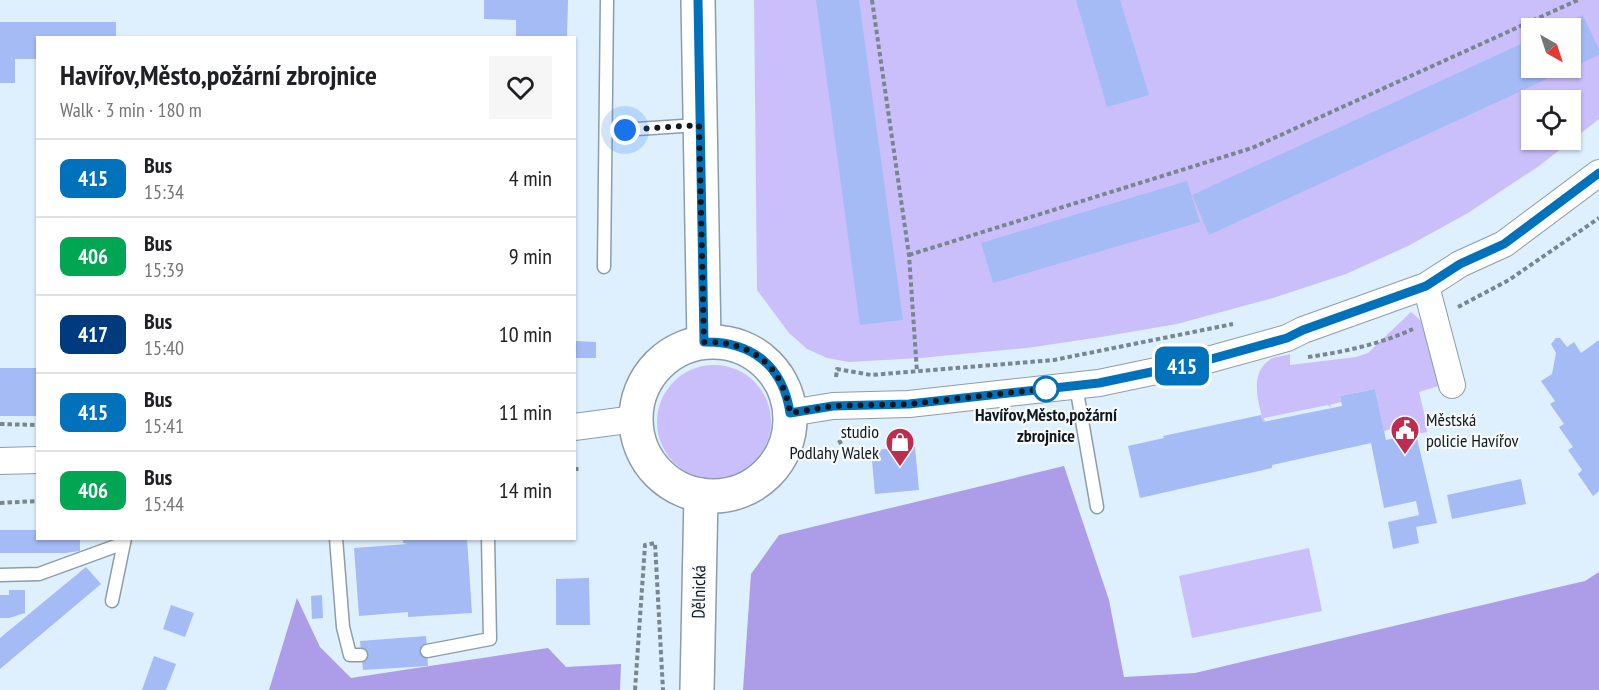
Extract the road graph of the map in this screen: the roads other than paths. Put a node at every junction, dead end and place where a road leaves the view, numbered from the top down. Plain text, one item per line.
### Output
1 (607, 0) edge
2 (698, 0) edge
3 (699, 125) junction
4 (606, 131) junction
5 (1599, 173) edge
6 (604, 267) dead end
7 (1426, 286) junction
8 (704, 342) junction
9 (1452, 385) dead end
10 (1076, 386) junction
11 (790, 413) junction
12 (635, 419) junction
13 (576, 427) edge
14 (36, 460) edge
15 (0, 461) edge
16 (701, 495) junction
17 (1097, 507) dead end
18 (336, 540) edge
19 (488, 540) edge
20 (124, 541) edge
21 (0, 575) edge
22 (112, 601) dead end
23 (427, 651) dead end
24 (361, 655) dead end
25 (697, 690) edge

1 - 4 lane
2 - 3 street
3 - 4 lane
3 - 8 street
4 - 6 lane
5 - 7 street
7 - 9 street
7 - 10 street
8 - 11 street
8 - 12 street
10 - 11 street
10 - 17 lane
11 - 16 street
12 - 13 street
12 - 16 street
14 - 15 street
16 - 25 street, Dělnická
18 - 24 lane
19 - 23 lane
20 - 21 lane
20 - 22 lane

